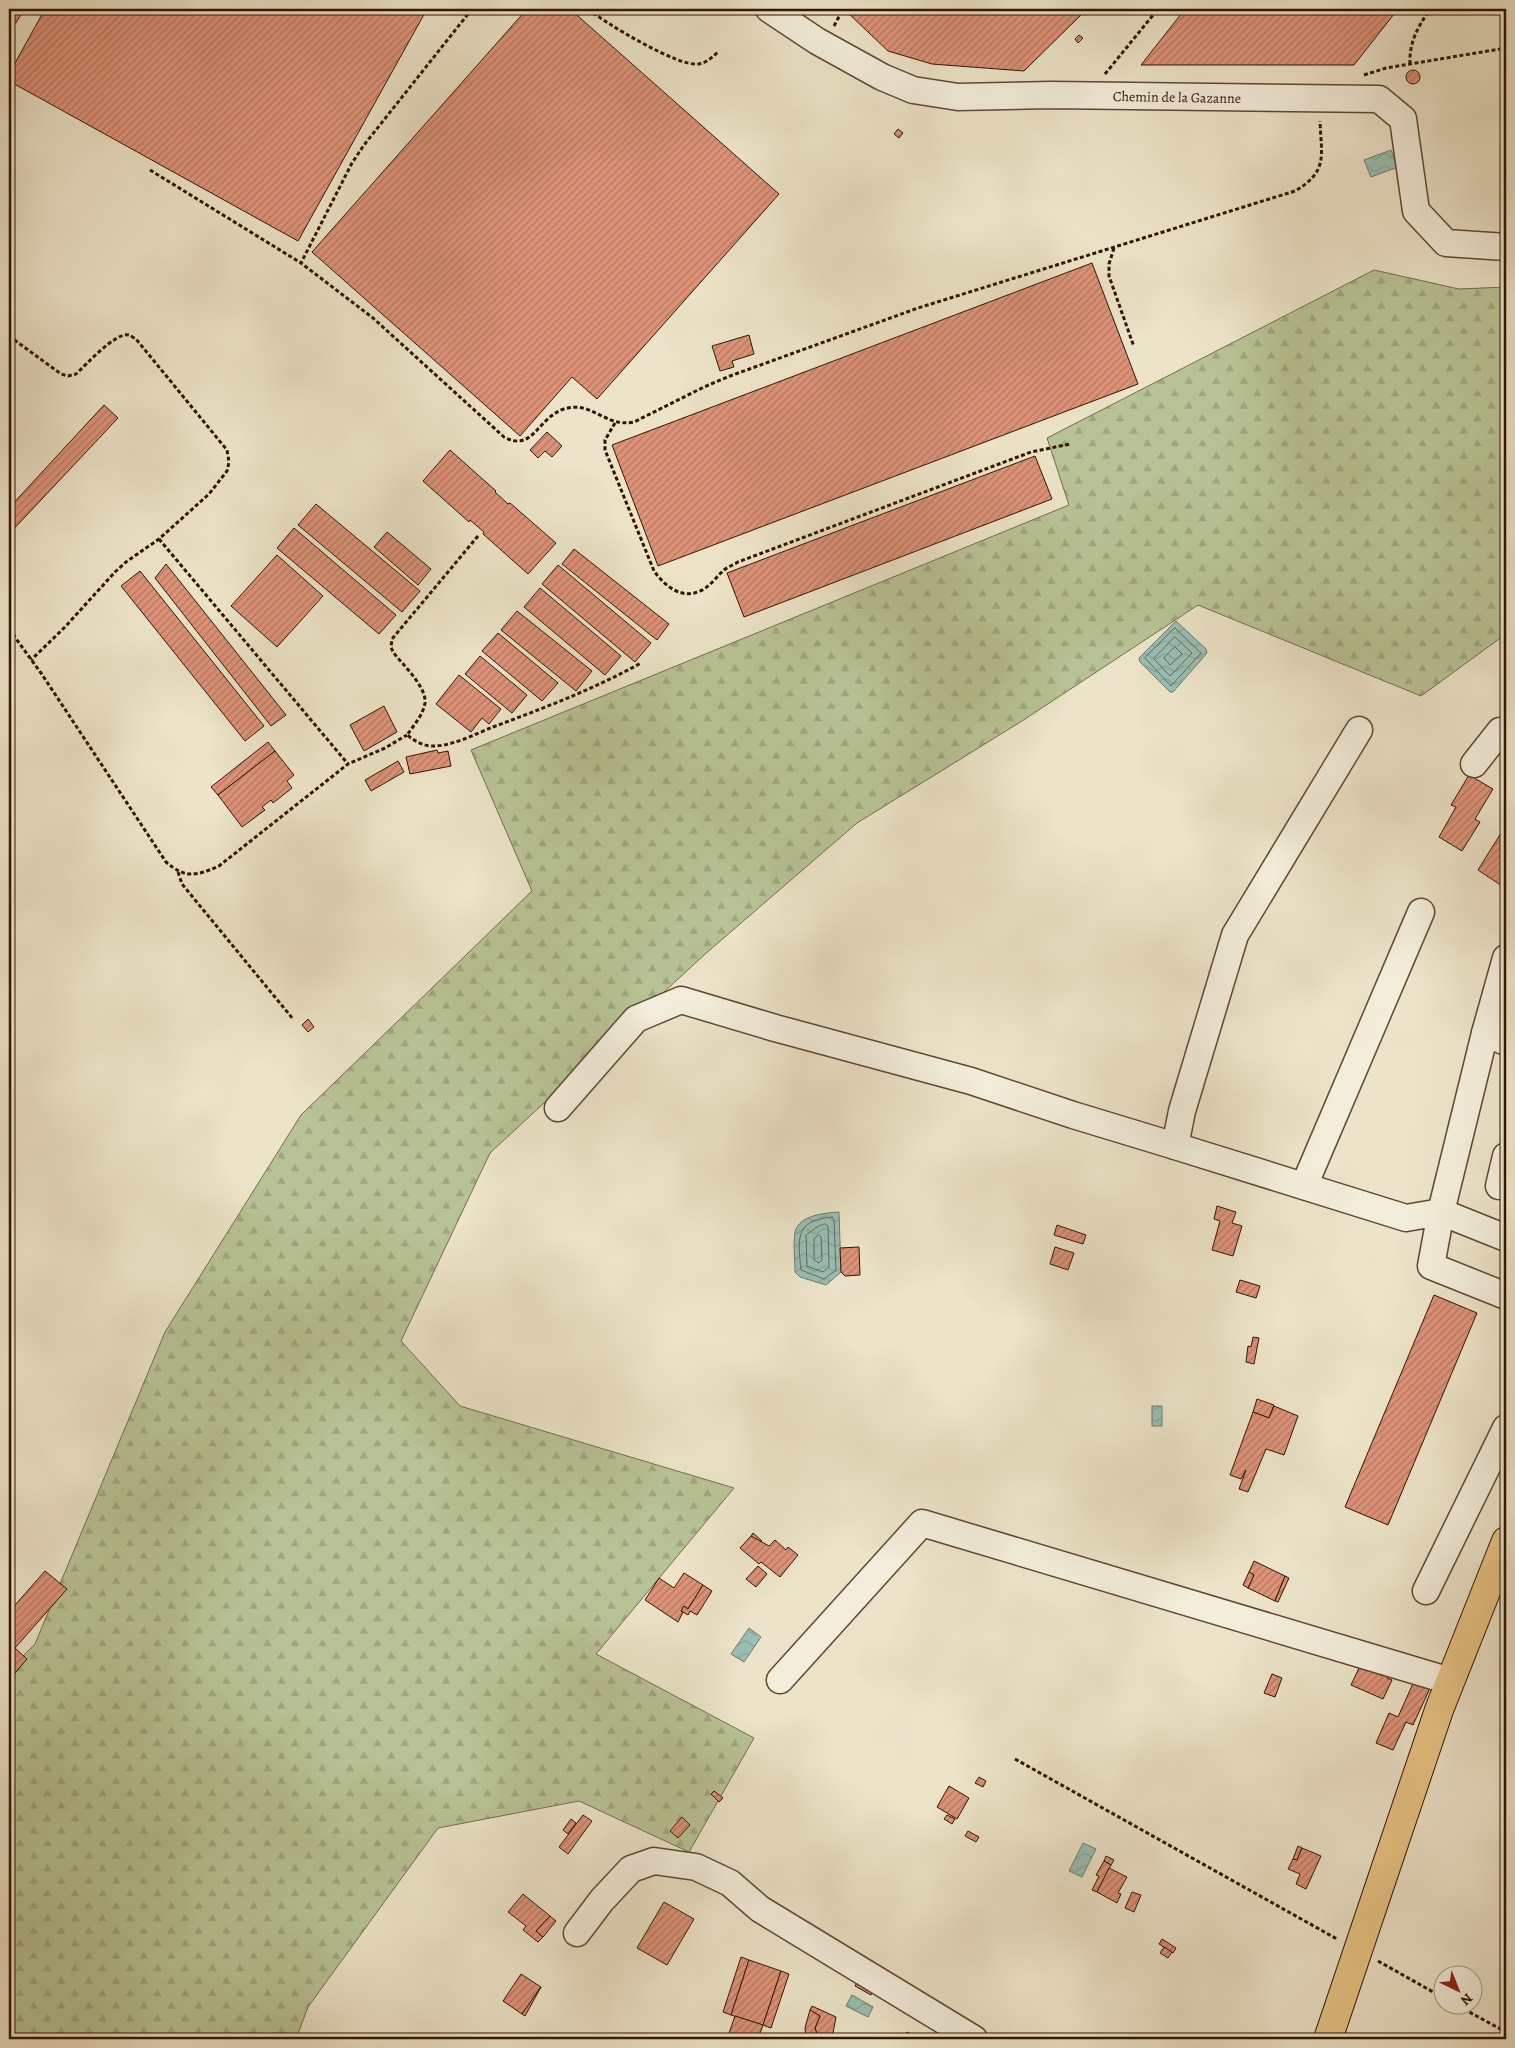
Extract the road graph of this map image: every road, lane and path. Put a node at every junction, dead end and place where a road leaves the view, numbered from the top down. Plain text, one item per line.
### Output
1 (472, 9) edge
2 (588, 9) edge
3 (769, 9) edge
4 (1158, 9) edge
5 (1430, 9) edge
6 (1506, 48) edge
7 (718, 52) dead end
8 (1410, 64) junction
9 (1097, 96) junction
10 (1331, 99) junction
11 (150, 170) dead end
12 (1114, 247) junction
13 (1506, 247) edge
14 (300, 263) junction
15 (9, 336) edge
16 (1134, 347) dead end
17 (615, 423) junction
18 (1070, 444) dead end
19 (478, 536) dead end
20 (159, 539) junction
21 (9, 629) edge
22 (32, 660) junction
23 (642, 663) dead end
24 (1359, 730) dead end
25 (1506, 734) edge
26 (407, 735) junction
27 (348, 764) junction
28 (1474, 764) dead end
29 (178, 872) junction
30 (1422, 912) dead end
31 (1506, 958) edge
32 (293, 1018) dead end
33 (1496, 1037) edge
34 (558, 1108) dead end
35 (1175, 1146) junction
36 (1506, 1156) edge
37 (1304, 1186) junction
38 (1500, 1186) dead end
39 (1441, 1212) junction
40 (1506, 1238) edge
41 (1506, 1296) edge
42 (1506, 1428) edge
43 (1506, 1540) edge
44 (1426, 1591) dead end
45 (780, 1680) dead end
46 (1450, 1681) junction
47 (1015, 1759) dead end
48 (577, 1933) dead end
49 (1358, 1951) junction
50 (1432, 1992) edge
51 (1476, 2016) edge
52 (1506, 2032) edge
53 (974, 2039) edge
54 (1328, 2039) edge

1 - 14 path
2 - 7 path
3 - 9 street, Chemin de la Gazanne
4 - 9 path
5 - 8 path
6 - 8 path
8 - 10 path
9 - 10 street, Chemin de la Gazanne
10 - 12 path
10 - 13 street, Chemin de la Gazanne
11 - 14 path
12 - 16 path
12 - 17 path
14 - 17 path
15 - 20 path
17 - 18 path
19 - 26 path
20 - 22 path
20 - 27 path
21 - 22 path
22 - 29 path
23 - 26 path
24 - 35 street
25 - 28 street
26 - 27 path
27 - 29 path
29 - 32 path
30 - 37 street
31 - 33 street
33 - 39 street
34 - 35 street
35 - 37 street
36 - 38 street
37 - 39 street
39 - 40 street
39 - 41 street
42 - 44 street
43 - 46 main road
45 - 46 street
46 - 49 main road
47 - 49 path
48 - 53 street
49 - 50 path
49 - 54 main road
51 - 52 path

